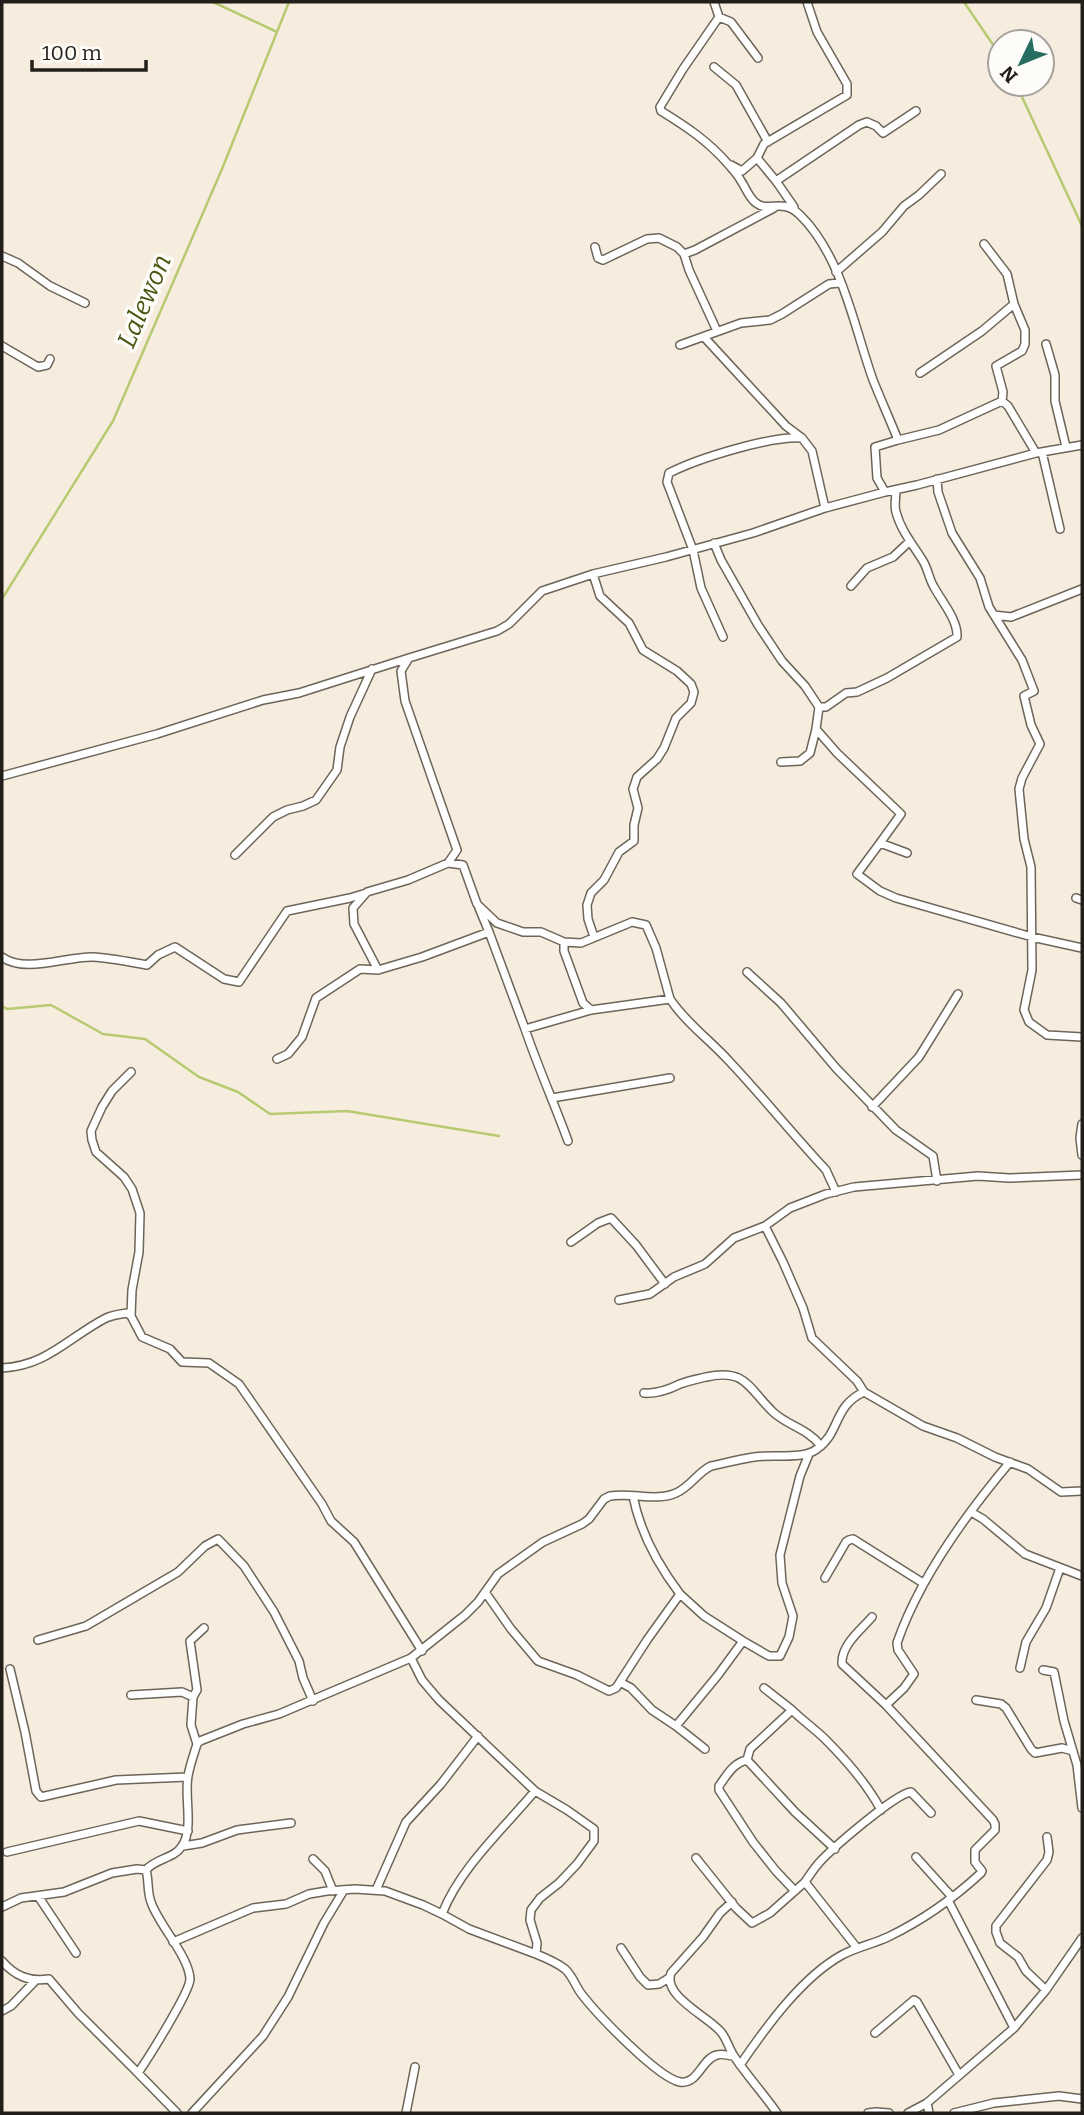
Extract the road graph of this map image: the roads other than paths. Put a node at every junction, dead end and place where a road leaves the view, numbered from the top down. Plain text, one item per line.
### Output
1 (714, 2) edge
2 (807, 2) edge
3 (719, 17) junction
4 (758, 58) dead end
5 (714, 67) dead end
6 (916, 111) dead end
7 (768, 142) junction
8 (757, 159) junction
9 (726, 162) junction
10 (941, 174) dead end
11 (776, 181) junction
12 (781, 205) junction
13 (794, 210) junction
14 (984, 244) dead end
15 (595, 247) dead end
16 (684, 254) junction
17 (2, 256) edge
18 (836, 272) junction
19 (840, 283) junction
20 (85, 303) dead end
21 (1014, 304) junction
22 (717, 331) junction
23 (705, 337) junction
24 (1046, 344) dead end
25 (680, 345) dead end
26 (2, 346) edge
27 (50, 359) dead end
28 (920, 373) dead end
29 (1002, 401) junction
30 (802, 438) junction
31 (898, 440) junction
32 (1082, 445) edge
33 (1066, 447) junction
34 (1039, 452) junction
35 (937, 479) junction
36 (896, 490) junction
37 (885, 492) junction
38 (824, 508) junction
39 (1060, 529) dead end
40 (910, 541) junction
41 (714, 542) junction
42 (693, 550) junction
43 (593, 574) junction
44 (851, 586) dead end
45 (1082, 589) edge
46 (994, 615) junction
47 (723, 637) dead end
48 (409, 658) junction
49 (373, 670) junction
50 (820, 707) junction
51 (816, 729) junction
52 (781, 762) dead end
53 (2, 776) edge
54 (880, 843) junction
55 (907, 853) dead end
56 (235, 855) dead end
57 (448, 863) junction
58 (367, 892) junction
59 (477, 904) junction
60 (489, 932) junction
61 (594, 937) junction
62 (1032, 937) junction
63 (564, 942) junction
64 (1082, 948) edge
65 (2, 957) edge
66 (379, 970) junction
67 (747, 972) dead end
68 (958, 994) dead end
69 (670, 999) junction
70 (592, 1010) junction
71 (525, 1029) junction
72 (1082, 1037) edge
73 (276, 1059) dead end
74 (131, 1072) dead end
75 (670, 1078) dead end
76 (552, 1098) junction
77 (872, 1107) junction
78 (1082, 1124) edge
79 (568, 1141) dead end
80 (1082, 1155) edge
81 (1082, 1175) edge
82 (937, 1181) junction
83 (836, 1192) junction
84 (765, 1226) junction
85 (571, 1242) dead end
86 (665, 1284) junction
87 (619, 1300) dead end
88 (131, 1316) junction
89 (2, 1368) edge
90 (864, 1392) junction
91 (644, 1393) dead end
92 (821, 1446) junction
93 (809, 1454) junction
94 (1010, 1462) junction
95 (1082, 1491) edge
96 (633, 1496) junction
97 (971, 1512) junction
98 (1060, 1568) junction
99 (1082, 1576) edge
100 (825, 1578) dead end
101 (923, 1583) junction
102 (485, 1592) junction
103 (680, 1594) junction
104 (872, 1617) dead end
105 (204, 1628) dead end
106 (38, 1640) dead end
107 (743, 1641) junction
108 (422, 1650) junction
109 (411, 1658) junction
110 (1020, 1668) dead end
111 (10, 1669) dead end
112 (1043, 1670) dead end
113 (620, 1682) junction
114 (764, 1688) dead end
115 (131, 1695) dead end
116 (193, 1698) junction
117 (976, 1700) dead end
118 (313, 1701) junction
119 (886, 1705) junction
120 (792, 1710) junction
121 (677, 1726) junction
122 (478, 1736) junction
123 (197, 1744) junction
124 (705, 1749) dead end
125 (1073, 1751) junction
126 (747, 1760) junction
127 (187, 1777) junction
128 (535, 1791) junction
129 (1082, 1808) edge
130 (881, 1810) junction
131 (931, 1813) dead end
132 (291, 1823) dead end
133 (188, 1831) junction
134 (1047, 1837) dead end
135 (183, 1846) junction
136 (835, 1849) junction
137 (7, 1852) dead end
138 (916, 1857) dead end
139 (696, 1858) dead end
140 (313, 1859) dead end
141 (146, 1870) junction
142 (805, 1882) junction
143 (344, 1890) junction
144 (794, 1890) junction
145 (333, 1891) junction
146 (376, 1891) junction
147 (38, 1896) junction
148 (950, 1898) junction
149 (732, 1902) junction
150 (2, 1907) edge
151 (442, 1914) junction
152 (1082, 1938) edge
153 (173, 1942) junction
154 (621, 1948) dead end
155 (857, 1948) junction
156 (76, 1953) dead end
157 (536, 1954) junction
158 (2, 1961) edge
159 (669, 1978) junction
160 (35, 1981) junction
161 (1046, 1990) junction
162 (2, 2011) edge
163 (1014, 2028) junction
164 (875, 2033) dead end
165 (734, 2056) junction
166 (740, 2065) junction
167 (415, 2067) dead end
168 (138, 2073) junction
169 (959, 2075) junction
170 (1082, 2099) edge
171 (927, 2103) junction
172 (994, 2104) junction
173 (177, 2113) edge
174 (192, 2113) edge
175 (406, 2113) edge
176 (777, 2113) edge
177 (868, 2113) edge
178 (889, 2113) edge
179 (908, 2113) edge
180 (929, 2113) edge
181 (954, 2113) edge
182 (996, 2113) edge

1 - 3 street
2 - 7 street
3 - 4 street
3 - 9 street
5 - 7 street
6 - 11 street
7 - 8 street
8 - 9 street
8 - 11 street
9 - 12 street
10 - 18 street
11 - 13 street
12 - 13 street
12 - 16 street
13 - 18 street
14 - 21 street
15 - 16 street
16 - 22 street
17 - 20 street
18 - 19 street
19 - 22 street
19 - 31 street
21 - 28 street
21 - 29 street
22 - 23 street
23 - 25 street
23 - 30 street
24 - 33 street
26 - 27 street
29 - 31 street
29 - 34 street
30 - 38 street
30 - 42 street
31 - 37 street
32 - 33 street
33 - 34 street
34 - 35 street
34 - 39 street
35 - 36 street
35 - 46 street
36 - 37 street
36 - 40 street
37 - 38 street
38 - 41 street
40 - 44 street
40 - 50 street
41 - 42 street
41 - 50 street
42 - 43 street
42 - 47 street
43 - 48 street
43 - 61 street
45 - 46 street
46 - 62 street
48 - 49 street
48 - 57 street
49 - 53 street
49 - 56 street
50 - 51 street
51 - 52 street
51 - 54 street
54 - 55 street
54 - 62 street
57 - 58 street
57 - 59 street
58 - 65 street
58 - 66 street
59 - 60 street
59 - 63 street
60 - 66 street
60 - 71 street
61 - 63 street
61 - 69 street
62 - 64 street
62 - 72 street
63 - 70 street
66 - 73 street
67 - 77 street
68 - 77 street
69 - 70 street
69 - 83 street
70 - 71 street
71 - 76 street
74 - 88 street
75 - 76 street
76 - 79 street
77 - 82 street
78 - 80 street
81 - 82 street
82 - 83 street
83 - 84 street
84 - 86 street
84 - 90 street
85 - 86 street
86 - 87 street
88 - 89 street
88 - 108 street
90 - 92 street
90 - 94 street
91 - 92 street
92 - 93 street
93 - 96 street
93 - 107 street
94 - 95 street
94 - 97 street
96 - 102 street
96 - 103 street
97 - 98 street
97 - 101 street
98 - 99 street
98 - 110 street
100 - 101 street
101 - 119 street
102 - 108 street
102 - 113 street
103 - 107 street
103 - 113 street
104 - 119 street
105 - 116 street
106 - 118 street
107 - 121 street
108 - 109 street
109 - 118 street
109 - 122 street
111 - 127 street
112 - 125 street
113 - 121 street
114 - 120 street
115 - 116 street
116 - 123 street
117 - 125 street
118 - 123 street
119 - 148 street
120 - 126 street
120 - 130 street
121 - 124 street
122 - 128 street
122 - 146 street
123 - 127 street
125 - 129 street
126 - 136 street
126 - 144 street
127 - 133 street
128 - 151 street
128 - 157 street
130 - 131 street
130 - 136 street
132 - 135 street
133 - 135 street
133 - 137 street
134 - 161 street
135 - 141 street
136 - 142 street
138 - 148 street
139 - 149 street
140 - 145 street
141 - 147 street
141 - 153 street
142 - 144 street
142 - 155 street
143 - 145 street
143 - 146 street
143 - 174 street
144 - 149 street
145 - 153 street
146 - 151 street
147 - 150 street
147 - 156 street
148 - 155 street
148 - 163 street
149 - 159 street
151 - 157 street
152 - 161 street
153 - 168 street
154 - 159 street
155 - 166 street
157 - 165 street
158 - 160 street
159 - 165 street
160 - 162 street
160 - 168 street
161 - 163 street
163 - 169 street
164 - 169 street
165 - 166 street
166 - 176 street
167 - 175 street
168 - 173 street
169 - 171 street
170 - 172 street
171 - 179 street
171 - 180 street
172 - 181 street
172 - 182 street
177 - 178 street

